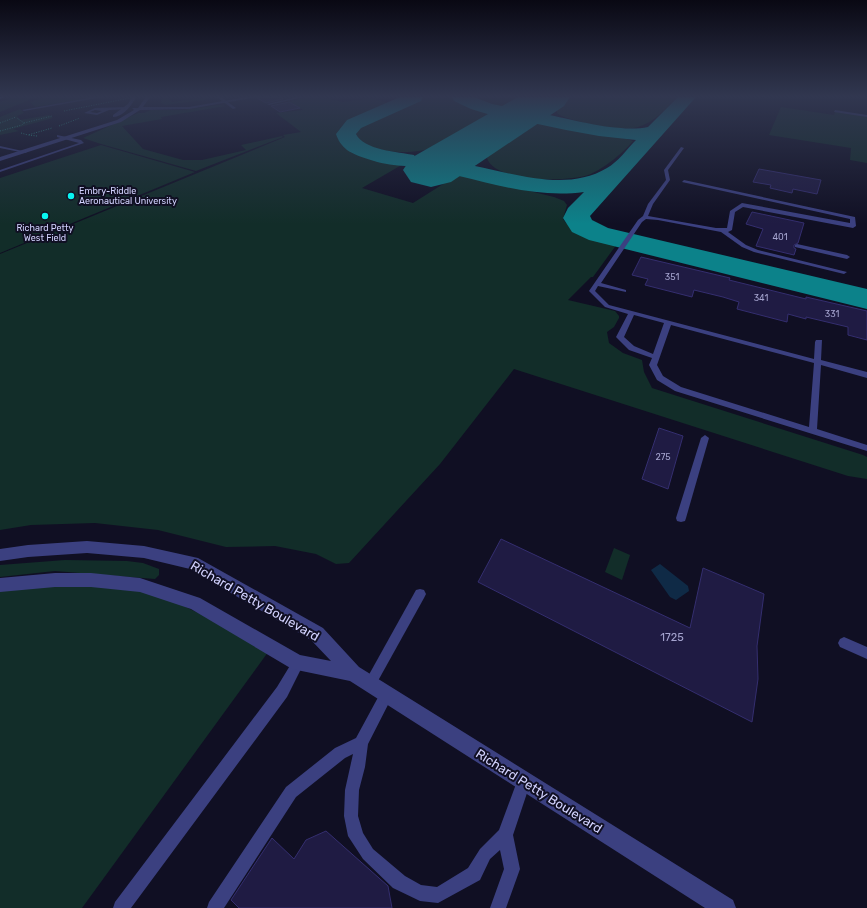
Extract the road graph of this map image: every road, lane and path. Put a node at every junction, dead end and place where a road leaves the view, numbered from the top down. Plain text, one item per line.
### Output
1 (47, 139) edge
2 (66, 139) edge
3 (75, 139) edge
4 (0, 147) edge
5 (682, 148) dead end
6 (14, 149) junction
7 (25, 152) junction
8 (0, 153) edge
9 (0, 159) edge
10 (0, 171) edge
11 (684, 181) dead end
12 (645, 217) junction
13 (722, 230) junction
14 (796, 246) dead end
15 (847, 257) dead end
16 (844, 272) dead end
17 (597, 284) junction
18 (624, 291) dead end
19 (632, 313) junction
20 (668, 323) junction
21 (819, 342) dead end
22 (656, 357) junction
23 (817, 362) junction
24 (867, 376) edge
25 (813, 430) junction
26 (704, 438) dead end
27 (867, 448) edge
28 (682, 518) dead end
29 (0, 555) edge
30 (0, 585) edge
31 (420, 594) dead end
32 (844, 643) dead end
33 (867, 653) edge
34 (298, 663) junction
35 (353, 673) junction
36 (370, 684) junction
37 (387, 695) junction
38 (361, 743) junction
39 (524, 781) junction
40 (505, 835) junction
41 (121, 908) edge
42 (215, 908) edge
43 (498, 908) edge
44 (725, 908) edge

1 - 6 street
2 - 7 street
3 - 10 lane
4 - 6 lane
5 - 12 lane
6 - 7 lane
6 - 8 street
7 - 9 street
11 - 13 lane
12 - 13 lane
12 - 17 lane
13 - 16 lane
14 - 15 lane
17 - 18 lane
17 - 19 lane
19 - 20 lane
19 - 22 lane
20 - 22 lane
20 - 23 lane
21 - 23 lane
22 - 25 lane
23 - 24 lane
23 - 25 lane
25 - 27 lane
26 - 28 lane
29 - 35 street, Richard Petty Boulevard
30 - 34 street, Richard Petty Boulevard
31 - 36 lane
32 - 33 lane
34 - 35 street, Richard Petty Boulevard
34 - 41 lane
35 - 36 street, Richard Petty Boulevard
36 - 37 street, Richard Petty Boulevard
37 - 38 lane
37 - 39 street, Richard Petty Boulevard
38 - 40 lane
38 - 42 lane
39 - 40 lane
39 - 44 street, Richard Petty Boulevard
40 - 43 lane

